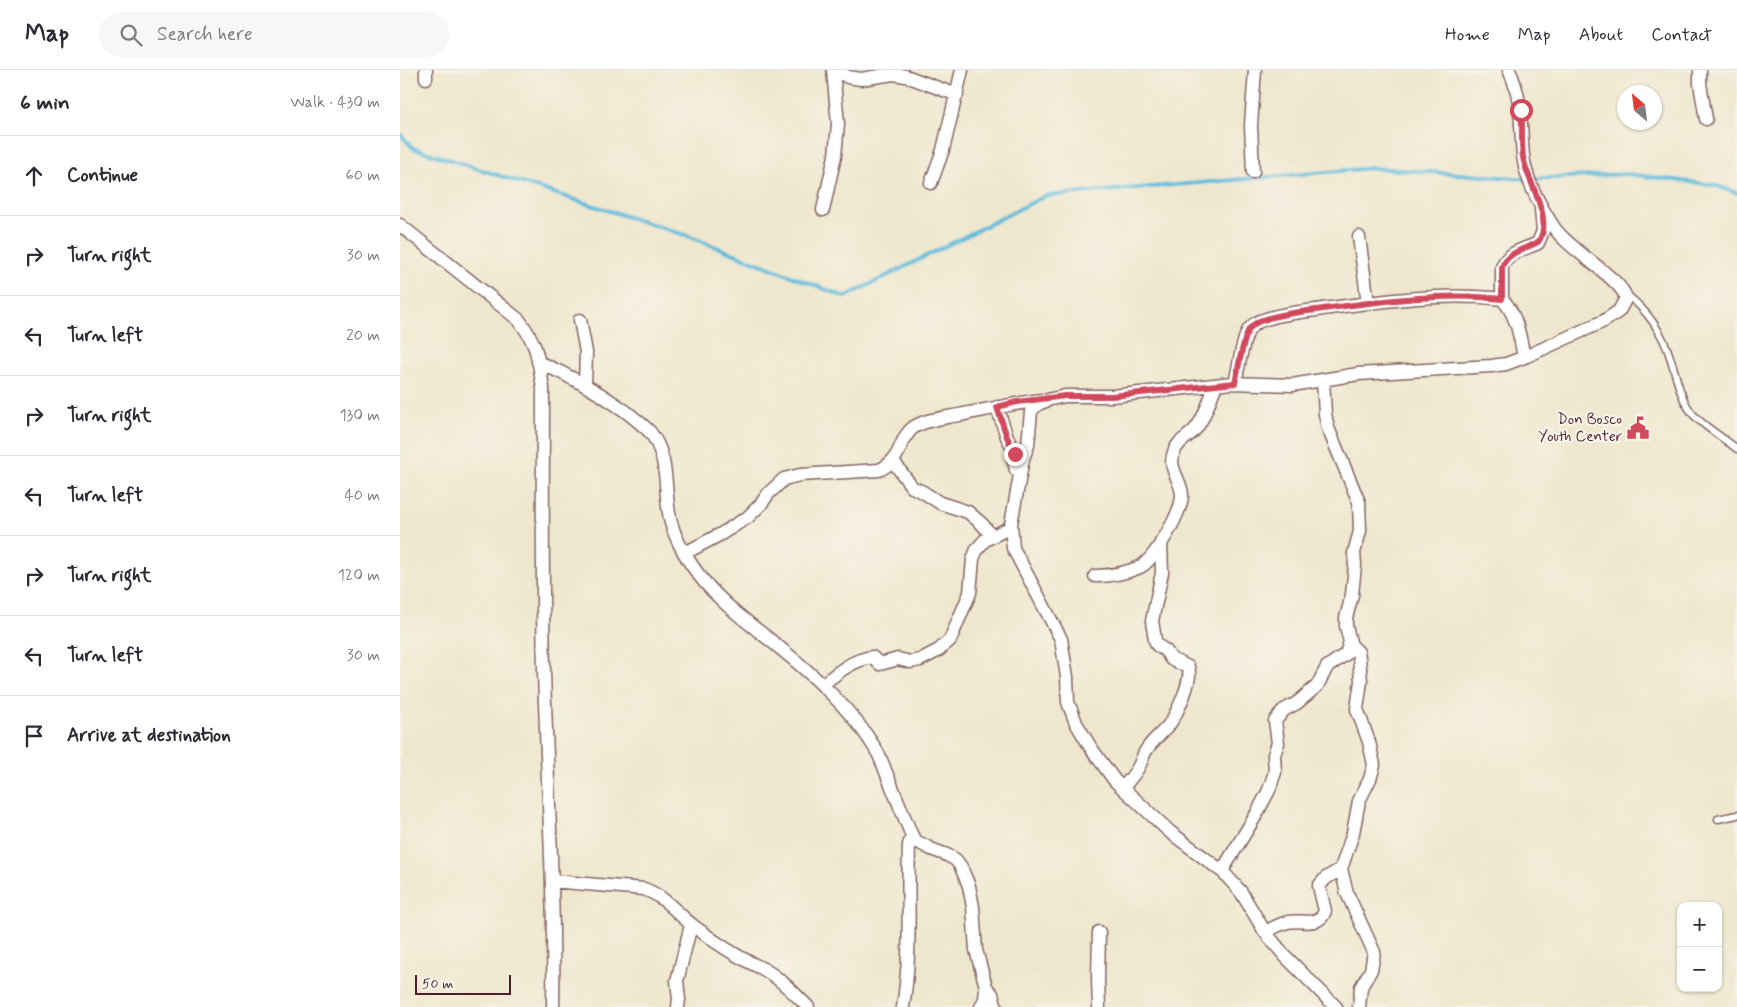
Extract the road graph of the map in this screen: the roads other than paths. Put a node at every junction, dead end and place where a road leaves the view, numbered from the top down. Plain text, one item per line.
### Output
1 (835, 70) edge
2 (962, 70) edge
3 (1255, 70) edge
4 (1509, 70) edge
5 (1700, 70) edge
6 (957, 95) junction
7 (1706, 119) dead end
8 (1253, 172) dead end
9 (931, 184) dead end
10 (1541, 206) junction
11 (823, 210) dead end
12 (400, 225) edge
13 (1359, 237) dead end
14 (1625, 293) junction
15 (1502, 299) junction
16 (1368, 303) junction
17 (580, 320) dead end
18 (1524, 357) junction
19 (538, 362) junction
20 (1323, 380) junction
21 (1235, 383) junction
22 (585, 385) junction
23 (1216, 385) junction
24 (1051, 399) junction
25 (997, 407) junction
26 (1737, 449) edge
27 (893, 461) junction
28 (1021, 475) junction
29 (1011, 527) junction
30 (992, 536) junction
31 (1161, 542) junction
32 (684, 553) junction
33 (1095, 576) dead end
34 (1350, 644) junction
35 (822, 686) junction
36 (1123, 788) junction
37 (1737, 815) edge
38 (1718, 819) dead end
39 (912, 836) junction
40 (1341, 869) junction
41 (1222, 871) junction
42 (552, 881) junction
43 (691, 925) junction
44 (1099, 932) dead end
45 (1265, 932) junction
46 (986, 988) junction
47 (553, 1007) edge
48 (678, 1007) edge
49 (808, 1007) edge
50 (904, 1007) edge
51 (981, 1007) edge
52 (996, 1007) edge
53 (1099, 1007) edge
54 (1336, 1007) edge
55 (1360, 1007) edge

1 - 6 street
1 - 11 street
2 - 6 street
3 - 8 street
4 - 10 street
5 - 7 street
6 - 9 street
10 - 14 street
10 - 15 street
12 - 19 street
13 - 16 street
14 - 18 street
14 - 26 lane
15 - 16 street
15 - 18 street
16 - 21 street
17 - 22 street
18 - 20 street
19 - 22 street
19 - 42 street
20 - 21 street
20 - 34 street
21 - 23 street
22 - 32 street
23 - 24 street
23 - 31 street
24 - 25 street
24 - 28 street
25 - 27 street
25 - 28 street
27 - 30 street
27 - 32 street
28 - 29 street
29 - 30 street
29 - 36 street
30 - 35 street
31 - 33 street
31 - 36 street
32 - 35 street
34 - 40 street
34 - 41 street
35 - 39 street
36 - 41 street
37 - 38 lane
39 - 46 street
39 - 50 street
40 - 45 street
40 - 55 street
41 - 45 street
42 - 43 street
42 - 47 street
43 - 48 street
43 - 49 street
44 - 53 street
45 - 54 street
46 - 51 street
46 - 52 street

